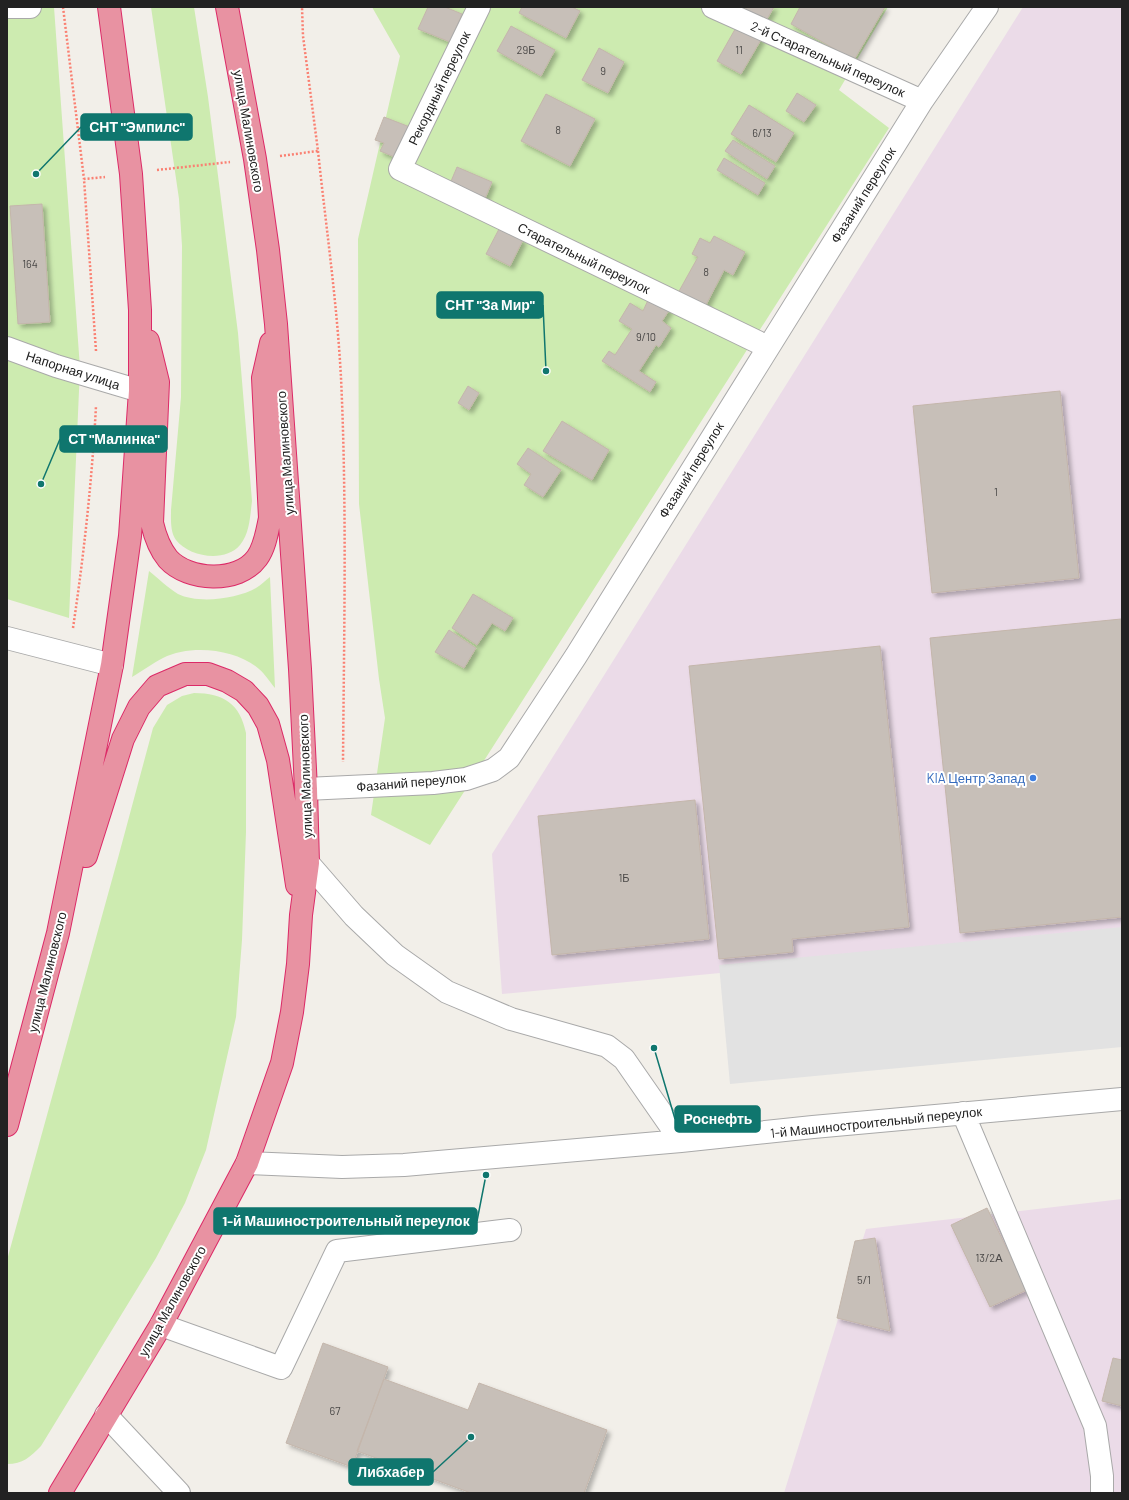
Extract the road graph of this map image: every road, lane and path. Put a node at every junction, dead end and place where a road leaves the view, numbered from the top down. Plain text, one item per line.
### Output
1 (7, 7) edge
2 (30, 7) edge
3 (63, 7) edge
4 (109, 7) edge
5 (227, 7) edge
6 (235, 7) edge
7 (479, 7) edge
8 (713, 7) edge
9 (987, 7) edge
10 (231, 29) junction
11 (922, 101) junction
12 (318, 151) dead end
13 (400, 169) joint
14 (84, 180) dead end
15 (140, 310) junction
16 (276, 324) junction
17 (768, 347) junction
18 (7, 348) edge
19 (140, 391) junction
20 (7, 638) edge
21 (112, 665) junction
22 (343, 787) junction
23 (306, 789) junction
24 (308, 863) junction
25 (301, 916) junction
26 (58, 933) junction
27 (1122, 1099) edge
28 (963, 1113) junction
29 (7, 1126) edge
30 (681, 1141) junction
31 (247, 1164) junction
32 (510, 1230) dead end
33 (161, 1325) junction
34 (106, 1415) junction
35 (59, 1491) edge
36 (179, 1493) edge
37 (1102, 1493) edge

1 - 2 street
3 - 14 path
4 - 15 highway, улица Малиновского
5 - 10 highway, улица Малиновского
6 - 10 highway
7 - 13 street, Рекордный переулок
8 - 11 street, 2-й Старательный переулок
9 - 11 street, Фазаний переулок
10 - 16 highway, улица Малиновского
11 - 17 street, Фазаний переулок
12 - 22 path
13 - 17 street, Старательный переулок
15 - 16 highway
15 - 19 highway, улица Малиновского
16 - 23 highway, улица Малиновского
17 - 22 street, Фазаний переулок
18 - 19 street, Напорная улица
19 - 21 highway, улица Малиновского
20 - 21 street
21 - 26 highway, улица Малиновского
22 - 23 street, Фазаний переулок
23 - 24 highway, улица Малиновского
24 - 25 highway, улица Малиновского
24 - 30 street
25 - 26 highway
25 - 31 highway, улица Малиновского
26 - 29 highway, улица Малиновского
27 - 28 street, 1-й Машиностроительный переулок
28 - 30 street, 1-й Машиностроительный переулок
28 - 37 street
30 - 31 street, 1-й Машиностроительный переулок
31 - 33 highway, улица Малиновского
32 - 33 street
33 - 34 highway, улица Малиновского
34 - 35 highway, улица Малиновского
34 - 36 street

